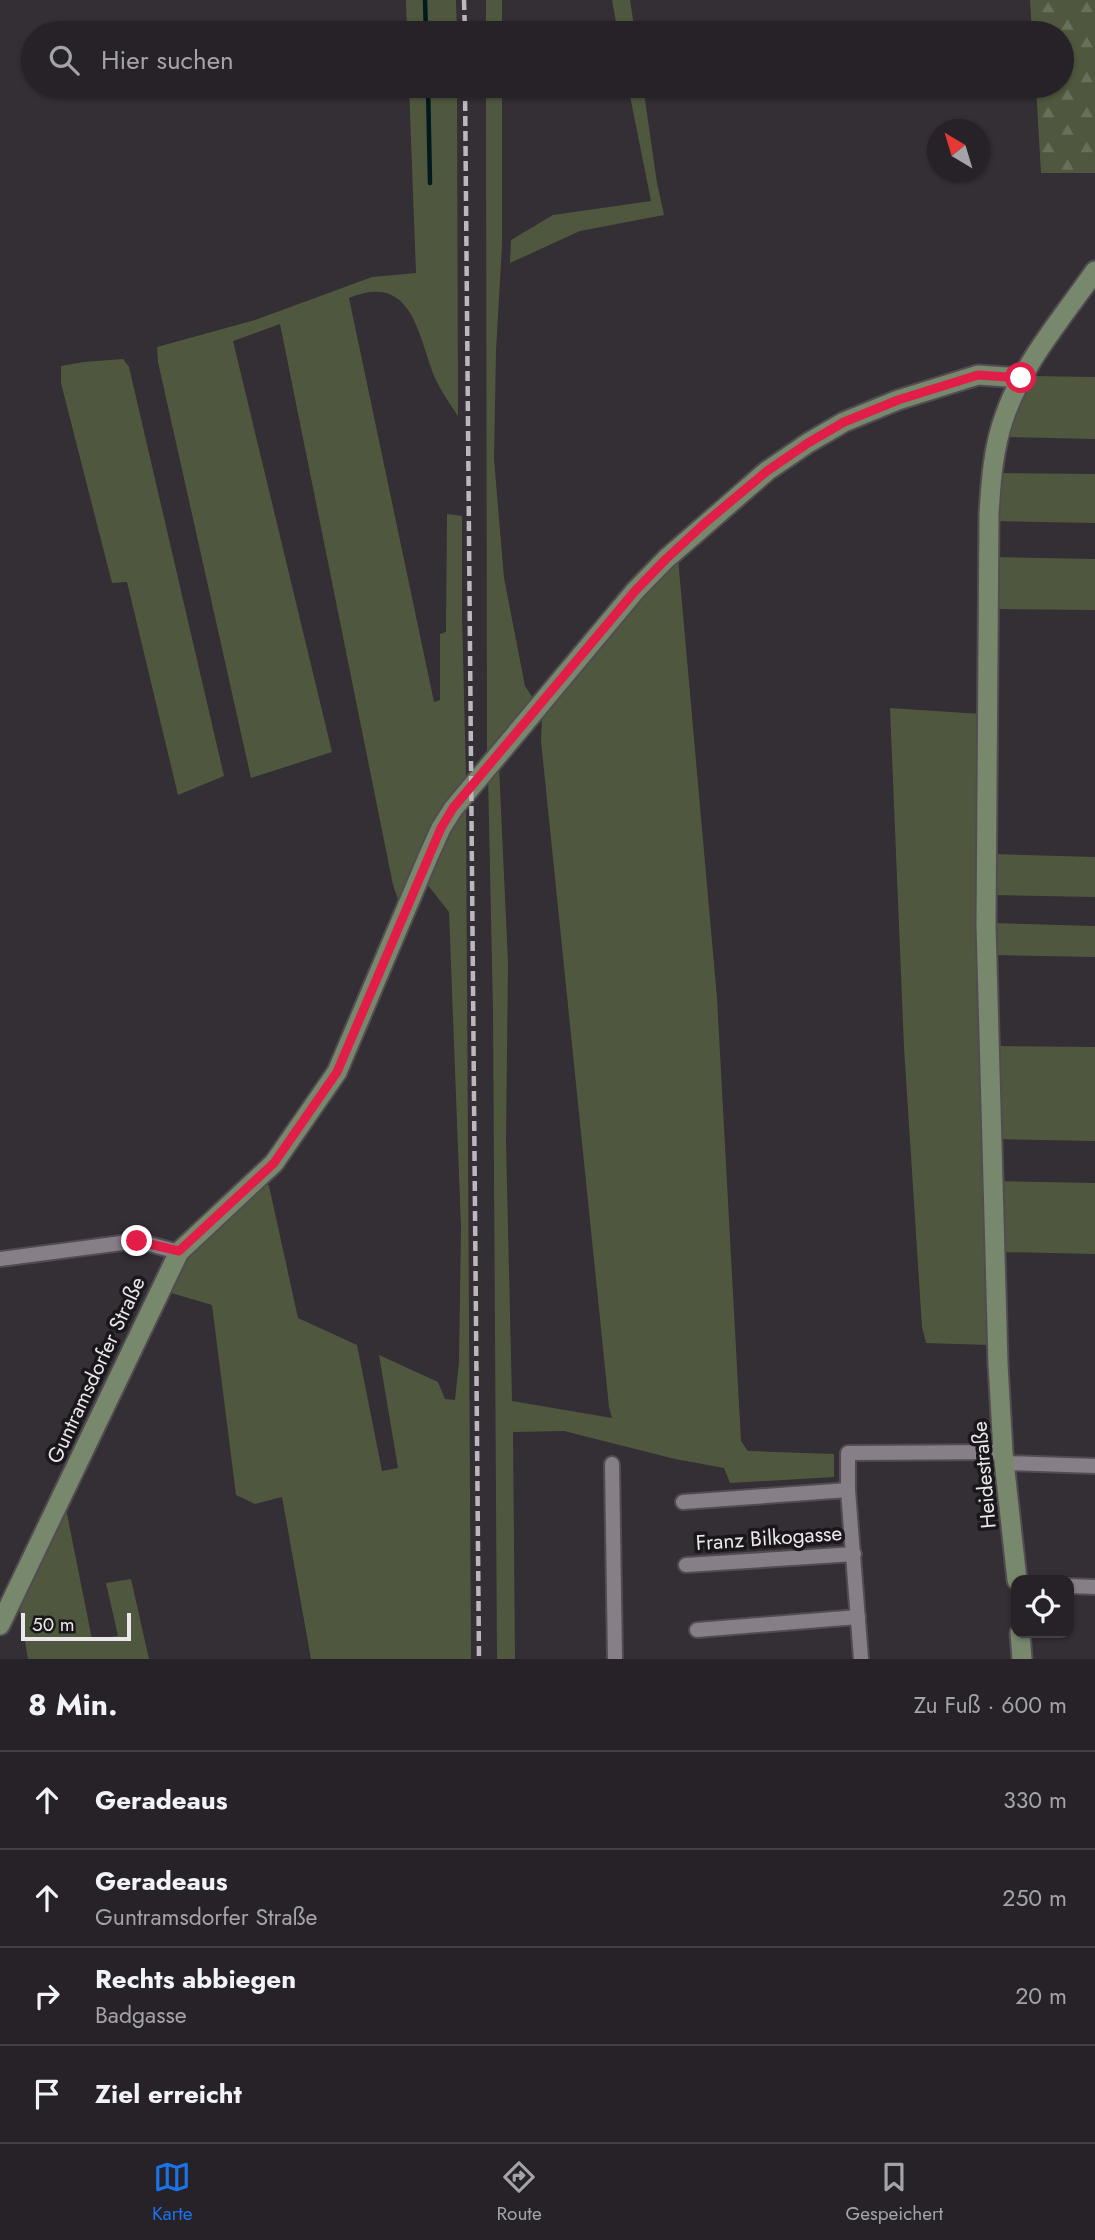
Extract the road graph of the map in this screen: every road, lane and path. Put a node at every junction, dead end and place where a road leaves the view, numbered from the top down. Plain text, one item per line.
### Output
1 (1095, 271) edge
2 (1021, 378) junction
3 (179, 1251) junction
4 (0, 1259) edge
5 (1004, 1458) junction
6 (612, 1464) dead end
7 (1095, 1466) edge
8 (848, 1490) junction
9 (683, 1502) dead end
10 (854, 1553) junction
11 (686, 1565) dead end
12 (1016, 1575) edge
13 (1074, 1586) edge
14 (1095, 1587) edge
15 (858, 1617) junction
16 (0, 1625) edge
17 (697, 1630) dead end
18 (1020, 1638) edge
19 (615, 1659) edge
20 (861, 1659) edge
21 (1022, 1659) edge

1 - 2 street, Heidestraße
2 - 3 street, Guntramsdorfer Straße
2 - 5 street, Heidestraße
3 - 4 street
3 - 16 street, Guntramsdorfer Straße
5 - 7 street
5 - 8 street, Franz Bilkogasse
5 - 12 street, Heidestraße
6 - 19 street
8 - 9 street, Franz Bilkogasse
8 - 10 street, Franz Bilkogasse
10 - 11 street, Franz Bilkogasse
10 - 15 street, Franz Bilkogasse
13 - 14 street
15 - 17 street
15 - 20 street, Franz Bilkogasse
18 - 21 street

